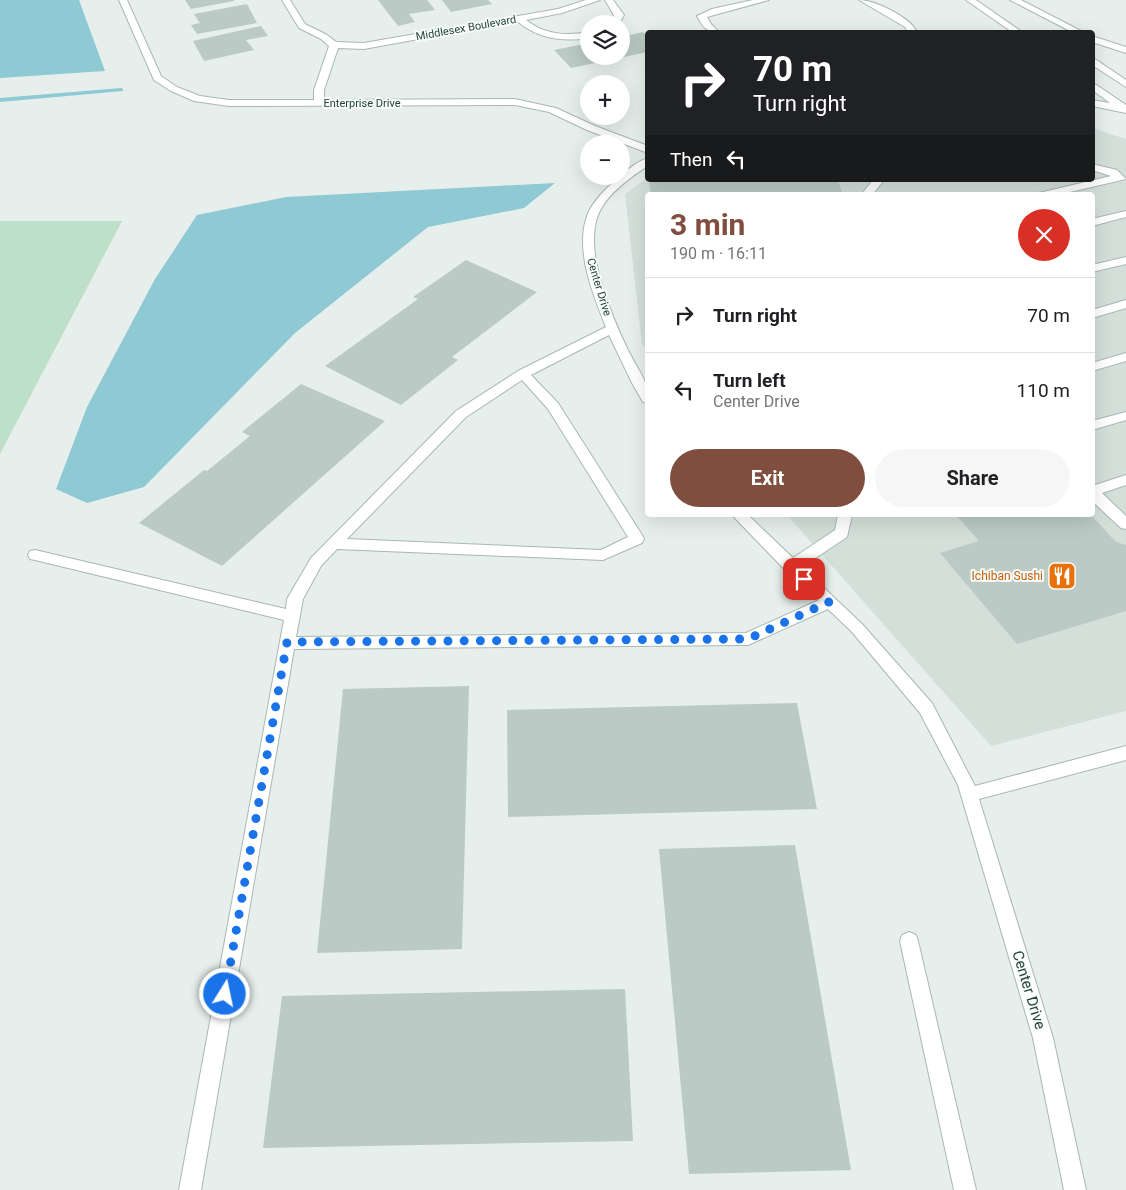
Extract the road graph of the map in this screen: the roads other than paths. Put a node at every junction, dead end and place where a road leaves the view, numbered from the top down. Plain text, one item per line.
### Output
1 (124, 0) edge
2 (286, 0) edge
3 (596, 0) edge
4 (609, 0) edge
5 (766, 0) edge
6 (863, 0) edge
7 (1009, 0) edge
8 (1014, 0) edge
9 (972, 1) edge
10 (620, 15) edge
11 (519, 18) junction
12 (1047, 27) dead end
13 (712, 30) edge
14 (911, 30) edge
15 (995, 30) edge
16 (1014, 30) edge
17 (1074, 30) edge
18 (580, 35) edge
19 (1095, 40) edge
20 (334, 45) junction
21 (1126, 50) edge
22 (1095, 62) edge
23 (1095, 68) edge
24 (1105, 68) junction
25 (1119, 68) dead end
26 (1126, 84) edge
27 (1095, 85) edge
28 (1095, 87) edge
29 (319, 103) junction
30 (1095, 104) edge
31 (1124, 109) edge
32 (645, 149) edge
33 (645, 163) edge
34 (1095, 168) edge
35 (1122, 179) edge
36 (876, 182) edge
37 (868, 192) edge
38 (1058, 192) edge
39 (1126, 214) edge
40 (1095, 222) edge
41 (1126, 260) edge
42 (1095, 268) edge
43 (1126, 304) edge
44 (1095, 313) edge
45 (613, 328) junction
46 (1126, 357) edge
47 (1095, 366) edge
48 (523, 374) junction
49 (645, 392) edge
50 (1126, 416) edge
51 (1095, 425) edge
52 (1126, 480) edge
53 (1095, 490) edge
54 (1095, 494) edge
55 (741, 517) edge
56 (845, 517) edge
57 (1126, 524) edge
58 (334, 544) junction
59 (35, 555) dead end
60 (791, 567) junction
61 (829, 602) junction
62 (292, 616) junction
63 (287, 642) junction
64 (1126, 753) edge
65 (970, 794) junction
66 (909, 941) dead end
67 (190, 1190) edge
68 (965, 1190) edge
69 (1075, 1190) edge

1 - 29 street, Enterprise Drive
2 - 20 street
3 - 11 street, Middlesex Boulevard
4 - 10 street
5 - 13 street
6 - 14 street
7 - 12 street
8 - 17 street
9 - 15 street
9 - 16 street
11 - 18 street
11 - 20 street, Middlesex Boulevard
19 - 21 street
20 - 29 street
22 - 24 street
23 - 24 street
24 - 25 street
24 - 26 street
26 - 27 street
28 - 31 street
29 - 32 street, Enterprise Drive
30 - 31 street
33 - 45 street, Center Drive
34 - 35 street
35 - 38 street
36 - 37 street
39 - 40 street
41 - 42 street
43 - 44 street
45 - 48 street
45 - 49 street, Center Drive
46 - 47 street
48 - 58 street
48 - 58 street
50 - 51 street
52 - 53 street
54 - 57 street
55 - 60 street, Center Drive
56 - 60 street
58 - 62 street
59 - 62 street
60 - 61 street, Center Drive
61 - 63 street
61 - 65 street, Center Drive
62 - 63 street
63 - 67 street
64 - 65 street
65 - 69 street, Center Drive
66 - 68 street

